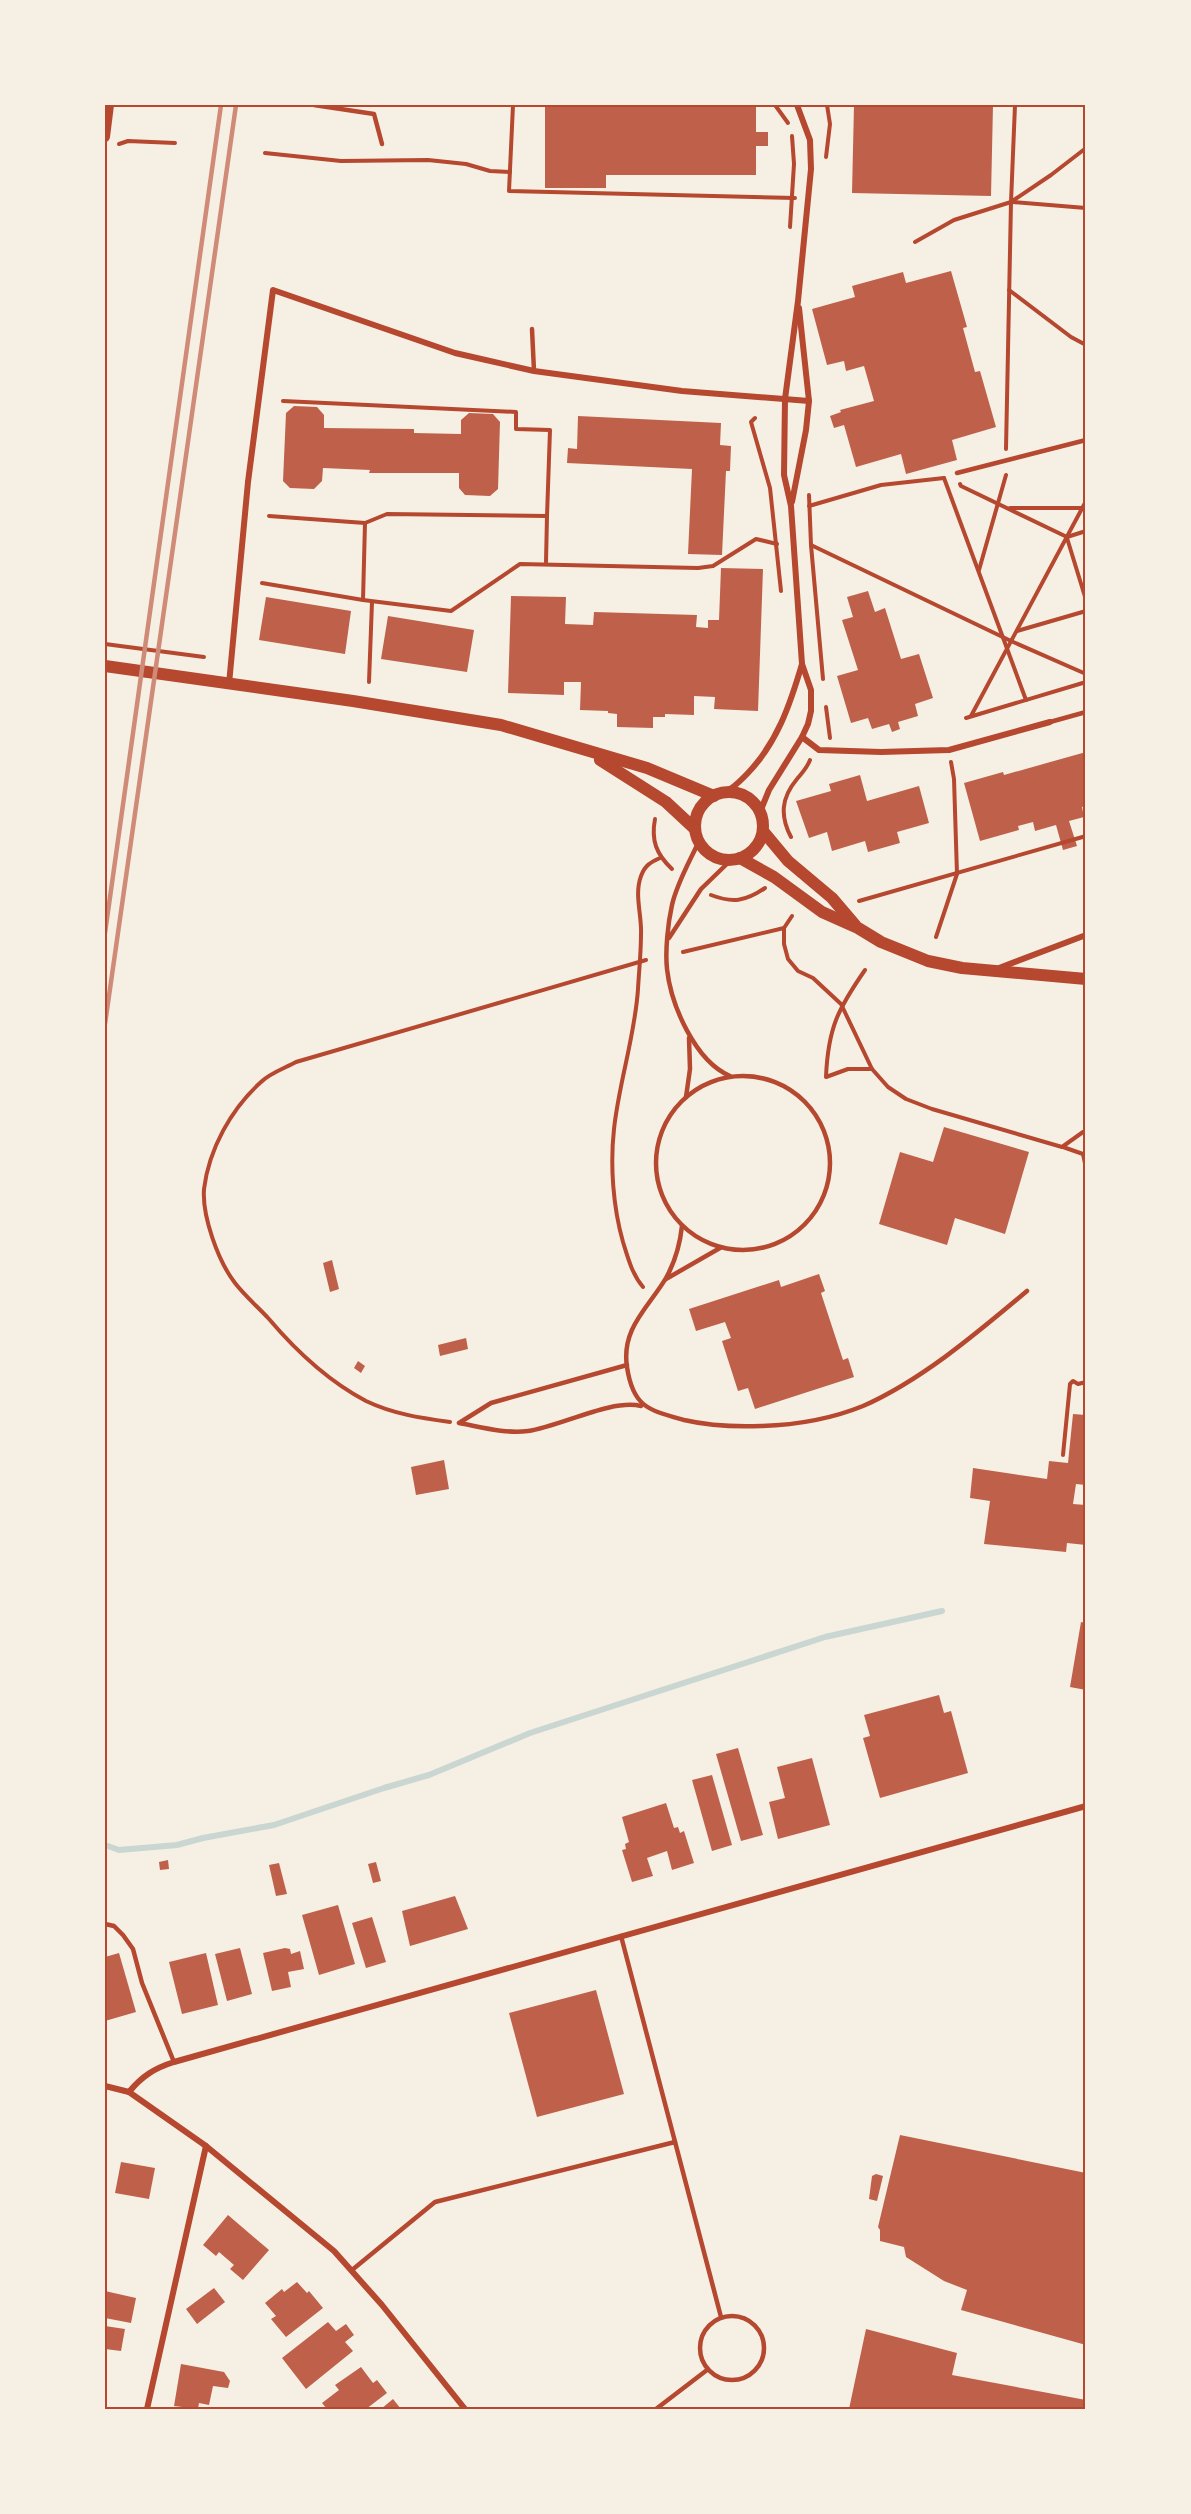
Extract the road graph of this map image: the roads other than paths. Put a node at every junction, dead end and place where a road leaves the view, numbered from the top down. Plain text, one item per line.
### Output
1 (110, 105) edge
2 (314, 105) edge
3 (797, 105) edge
4 (105, 137) edge
5 (382, 144) dead end
6 (798, 301) junction
7 (532, 329) dead end
8 (534, 371) junction
9 (785, 399) junction
10 (809, 401) junction
11 (1086, 440) edge
12 (957, 473) road end
13 (791, 506) junction
14 (802, 664) junction
15 (105, 666) edge
16 (229, 684) junction
17 (1086, 712) edge
18 (1050, 723) joint
19 (802, 737) junction
20 (589, 753) junction
21 (720, 794) junction
22 (760, 812) junction
23 (763, 831) junction
24 (697, 835) junction
25 (736, 859) junction
26 (858, 928) junction
27 (1086, 935) edge
28 (669, 938) junction
29 (993, 970) junction
30 (1086, 979) edge
31 (689, 1038) junction
32 (730, 1076) junction
33 (686, 1097) junction
34 (682, 1226) junction
35 (720, 1248) junction
36 (666, 1279) junction
37 (1027, 1291) dead end
38 (627, 1365) junction
39 (645, 1407) junction
40 (1086, 1806) edge
41 (105, 1924) edge
42 (621, 1936) junction
43 (174, 2062) junction
44 (105, 2086) edge
45 (129, 2092) junction
46 (675, 2142) junction
47 (206, 2146) junction
48 (352, 2271) junction
49 (721, 2318) junction
50 (707, 2370) junction
51 (147, 2409) edge
52 (465, 2409) edge
53 (656, 2409) edge

1 - 4 street
2 - 5 lane
3 - 6 street
6 - 9 street
6 - 10 street
7 - 8 lane
8 - 9 street
8 - 16 street
9 - 10 street
9 - 13 street
10 - 13 street
11 - 12 lane
13 - 14 street
14 - 19 street
14 - 21 street
15 - 16 main road
16 - 20 main road
17 - 18 lane
18 - 19 street
19 - 22 street
20 - 21 main road
20 - 24 main road
21 - 22 main road
21 - 24 main road
22 - 23 main road
23 - 25 main road
23 - 26 main road
24 - 25 main road
24 - 28 lane
25 - 26 main road
25 - 28 lane
26 - 29 main road
27 - 29 street
28 - 31 lane
29 - 30 main road
31 - 32 lane
31 - 33 lane
32 - 33 lane
32 - 35 lane
33 - 34 lane
34 - 35 lane
34 - 36 lane
35 - 36 lane
36 - 38 lane
37 - 39 lane
38 - 39 lane
38 - 39 lane
40 - 42 street
41 - 43 lane
42 - 43 street
42 - 46 lane
43 - 45 street
44 - 45 street
45 - 47 street
46 - 48 lane
46 - 49 lane
47 - 48 street
47 - 51 street
48 - 52 street
49 - 50 lane
49 - 50 lane
50 - 53 lane

